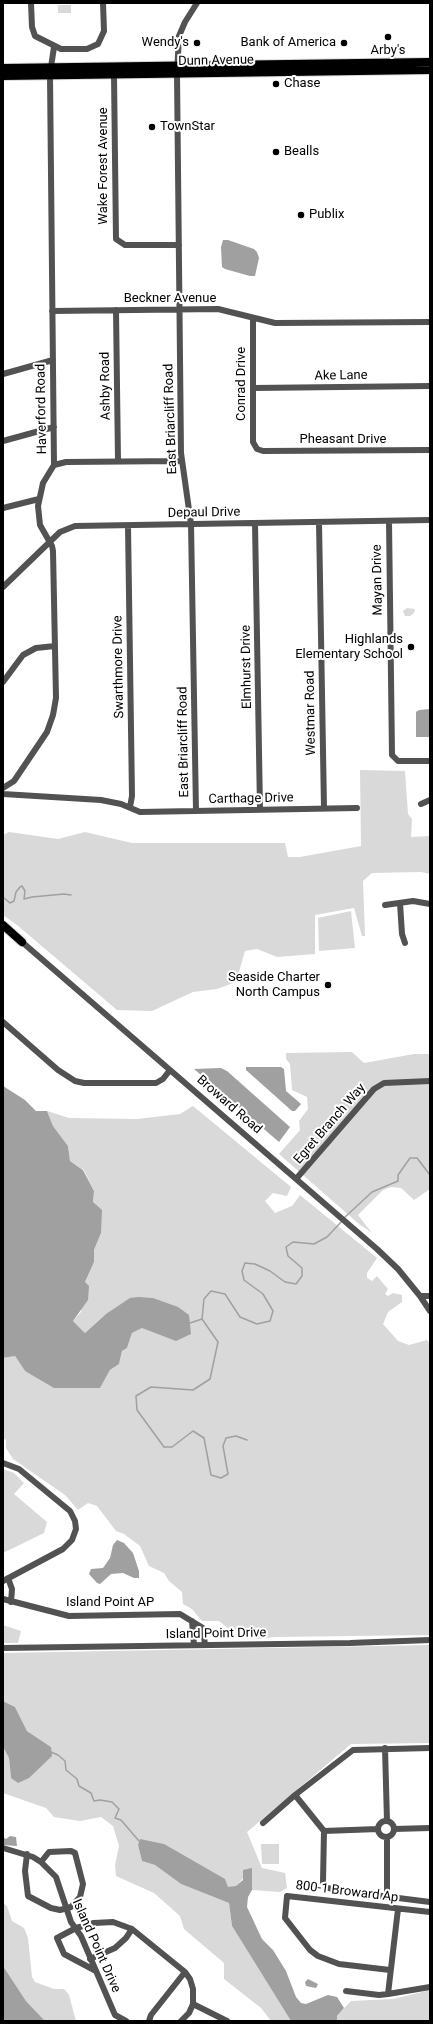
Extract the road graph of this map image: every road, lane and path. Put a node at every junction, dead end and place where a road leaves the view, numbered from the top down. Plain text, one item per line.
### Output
1 (31, 3) edge
2 (104, 3) edge
3 (197, 3) edge
4 (54, 47) junction
5 (430, 62) edge
6 (3, 68) edge
7 (177, 70) junction
8 (430, 70) edge
9 (51, 72) junction
10 (114, 75) junction
11 (3, 76) edge
12 (179, 245) junction
13 (116, 310) junction
14 (180, 310) junction
15 (52, 311) junction
16 (253, 318) junction
17 (430, 322) edge
18 (53, 360) junction
19 (3, 374) edge
20 (430, 386) edge
21 (253, 388) junction
22 (54, 427) junction
23 (3, 441) edge
24 (257, 449) joint
25 (430, 450) edge
26 (118, 461) junction
27 (181, 461) junction
28 (54, 465) junction
29 (39, 499) junction
30 (3, 508) edge
31 (430, 520) edge
32 (389, 521) junction
33 (319, 522) junction
34 (255, 523) junction
35 (192, 524) junction
36 (128, 526) junction
37 (50, 542) junction
38 (3, 588) edge
39 (55, 646) junction
40 (3, 682) edge
41 (430, 761) edge
42 (13, 781) junction
43 (3, 788) edge
44 (3, 794) edge
45 (18, 795) junction
46 (430, 800) edge
47 (421, 804) dead end
48 (130, 807) junction
49 (324, 808) junction
50 (357, 808) dead end
51 (260, 810) junction
52 (196, 811) junction
53 (400, 903) junction
54 (430, 904) edge
55 (385, 905) dead end
56 (3, 925) edge
57 (22, 942) joint
58 (405, 943) dead end
59 (3, 1022) edge
60 (170, 1070) junction
61 (430, 1081) edge
62 (296, 1179) junction
63 (420, 1296) junction
64 (430, 1296) edge
65 (430, 1311) edge
66 (3, 1463) edge
67 (6, 1580) edge
68 (3, 1599) edge
69 (12, 1602) junction
70 (192, 1621) junction
71 (430, 1640) edge
72 (194, 1645) junction
73 (205, 1645) junction
74 (3, 1648) edge
75 (385, 1748) junction
76 (430, 1748) edge
77 (295, 1795) junction
78 (387, 1821) junction
79 (263, 1823) dead end
80 (430, 1828) edge
81 (378, 1829) junction
82 (394, 1829) junction
83 (324, 1831) junction
84 (386, 1838) junction
85 (3, 1848) edge
86 (27, 1854) junction
87 (41, 1862) junction
88 (335, 1890) junction
89 (387, 1897) junction
90 (334, 1901) junction
91 (430, 1902) edge
92 (66, 1909) junction
93 (398, 1909) junction
94 (430, 1912) edge
95 (76, 1928) junction
96 (132, 1929) junction
97 (90, 1959) junction
98 (390, 1970) junction
99 (96, 1971) junction
100 (185, 1972) junction
101 (430, 1987) edge
102 (346, 1991) dead end
103 (388, 1994) junction
104 (193, 2004) junction
105 (115, 2014) junction
106 (112, 2021) edge
107 (126, 2021) edge
108 (149, 2021) edge
109 (181, 2021) edge
110 (227, 2021) edge

1 - 4 street
2 - 4 street
3 - 7 street, East Briarcliff Road
4 - 9 street, Haverford Road
5 - 7 main road, Dunn Avenue
6 - 9 main road, Dunn Avenue
7 - 8 main road, Dunn Avenue
7 - 9 main road, Dunn Avenue
7 - 10 main road, Dunn Avenue
7 - 12 street, East Briarcliff Road
9 - 10 main road, Dunn Avenue
9 - 11 main road
9 - 15 street, Haverford Road
10 - 12 street, Wake Forest Avenue
12 - 14 street, East Briarcliff Road
13 - 14 street, Beckner Avenue
13 - 15 street, Beckner Avenue
13 - 26 street, Ashby Road
14 - 16 street, Beckner Avenue
14 - 27 street, East Briarcliff Road
15 - 18 street, Haverford Road
16 - 17 street, Beckner Avenue
16 - 21 street, Conrad Drive
18 - 19 street
18 - 22 street, Haverford Road
20 - 21 street, Ake Lane
21 - 24 street, Conrad Drive
22 - 23 street
22 - 28 street, Haverford Road
24 - 25 street, Pheasant Drive
26 - 27 street
26 - 28 street
27 - 35 street, East Briarcliff Road
28 - 29 street, Haverford Road
29 - 30 street
29 - 37 street, Haverford Road
31 - 32 street, Depaul Drive
32 - 33 street, Depaul Drive
32 - 41 street, Mayan Drive
33 - 34 street, Depaul Drive
33 - 49 street, Westmar Road
34 - 35 street, Depaul Drive
34 - 51 street, Elmhurst Drive
35 - 36 street, Depaul Drive
35 - 52 street, East Briarcliff Road
36 - 37 street, Depaul Drive
36 - 48 street, Swarthmore Drive
37 - 38 street, Depaul Drive
37 - 39 street, Haverford Road
39 - 40 street
39 - 42 street, Haverford Road
42 - 43 street, Haverford Road
42 - 45 street
44 - 45 street, Carthage Drive
45 - 48 street, Carthage Drive
46 - 47 street
48 - 52 street, Carthage Drive
49 - 50 street, Carthage Drive
49 - 51 street, Carthage Drive
51 - 52 street, Carthage Drive
53 - 54 street
53 - 55 street
53 - 58 street
56 - 57 main road, Broward Road
57 - 60 street, Broward Road
59 - 60 street
60 - 62 street, Broward Road
61 - 62 street, Egret Branch Way
62 - 63 street, Broward Road
63 - 64 street
63 - 65 street, Broward Road
66 - 67 street
67 - 69 street
68 - 69 street, Island Point AP
69 - 70 street, Island Point AP
70 - 72 street
70 - 73 street
71 - 73 street, Island Point Drive
72 - 73 street, Island Point Drive
72 - 74 street, Island Point Drive
75 - 76 street
75 - 77 street
75 - 78 street
77 - 79 street
77 - 83 street
78 - 81 street
78 - 82 street
80 - 82 street
81 - 83 street
81 - 84 street
82 - 84 street
83 - 88 street
84 - 89 street
85 - 86 street, Island Point Drive
86 - 87 street, Island Point Drive
86 - 92 street
87 - 92 street, Island Point Drive
87 - 92 street
88 - 89 street
88 - 90 street
89 - 91 street
90 - 93 street, 800-1 Broward Ap
90 - 98 street, 800-1 Broward Ap
92 - 95 street, Island Point Drive
93 - 94 street, 800-1 Broward Ap
93 - 98 street
95 - 96 street
95 - 97 street, Island Point Drive
95 - 99 street
96 - 97 street
96 - 100 street
97 - 99 street, Island Point Drive
98 - 103 street
99 - 105 street, Island Point Drive
100 - 104 street
100 - 108 street
101 - 103 street
102 - 103 street
104 - 109 street
104 - 110 street
105 - 106 street
105 - 107 street

